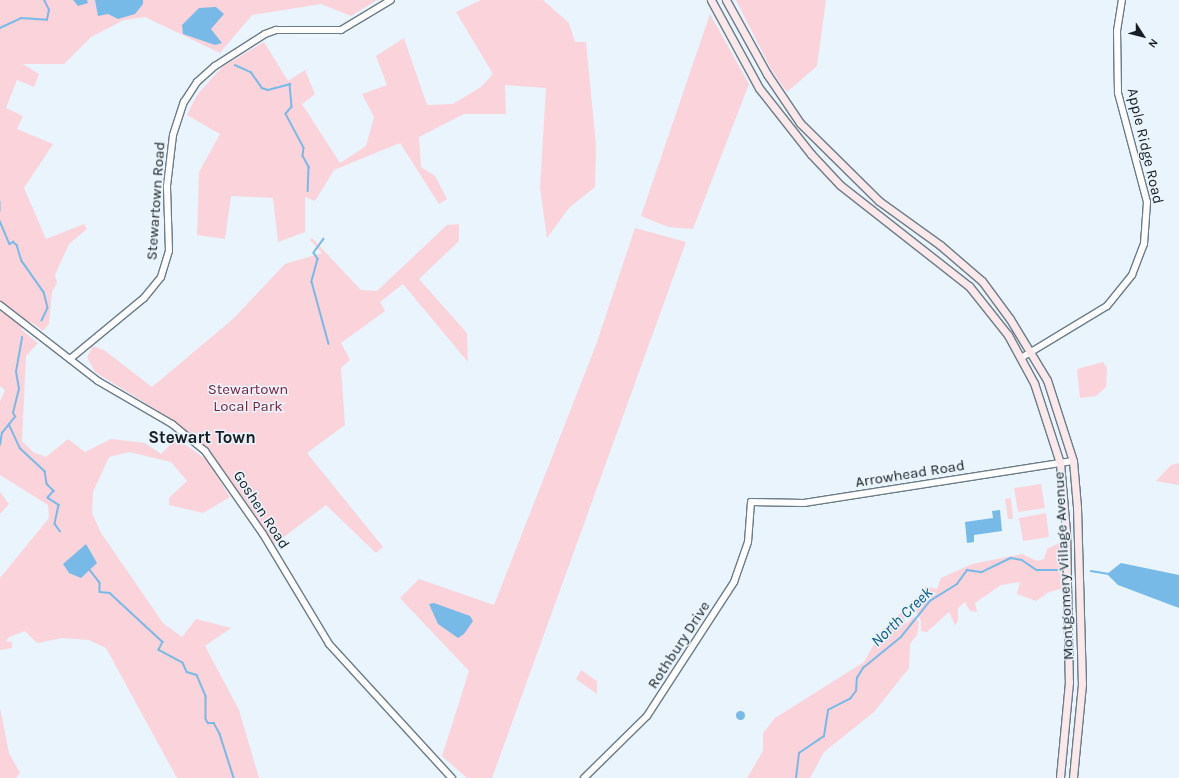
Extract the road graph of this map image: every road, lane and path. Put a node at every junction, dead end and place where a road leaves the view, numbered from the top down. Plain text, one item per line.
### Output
1 (391, 0) edge
2 (711, 0) edge
3 (726, 0) edge
4 (1122, 0) edge
5 (0, 305) edge
6 (1031, 352) junction
7 (1021, 358) junction
8 (70, 360) junction
9 (1072, 461) junction
10 (1060, 463) junction
11 (751, 502) joint
12 (452, 778) edge
13 (584, 778) edge
14 (1060, 778) edge
15 (1073, 778) edge

1 - 8 street, Stewartown Road
2 - 7 main road, Montgomery Village Avenue
3 - 6 main road, Montgomery Village Avenue
4 - 6 street, Apple Ridge Road
5 - 8 street, Goshen Road
6 - 7 street, Apple Ridge Road
6 - 9 main road, Montgomery Village Avenue
7 - 10 main road, Montgomery Village Avenue
8 - 12 street, Goshen Road
9 - 10 street, Arrowhead Road
9 - 15 main road, Montgomery Village Avenue
10 - 11 street, Arrowhead Road
10 - 14 main road, Montgomery Village Avenue
11 - 13 street, Rothbury Drive

